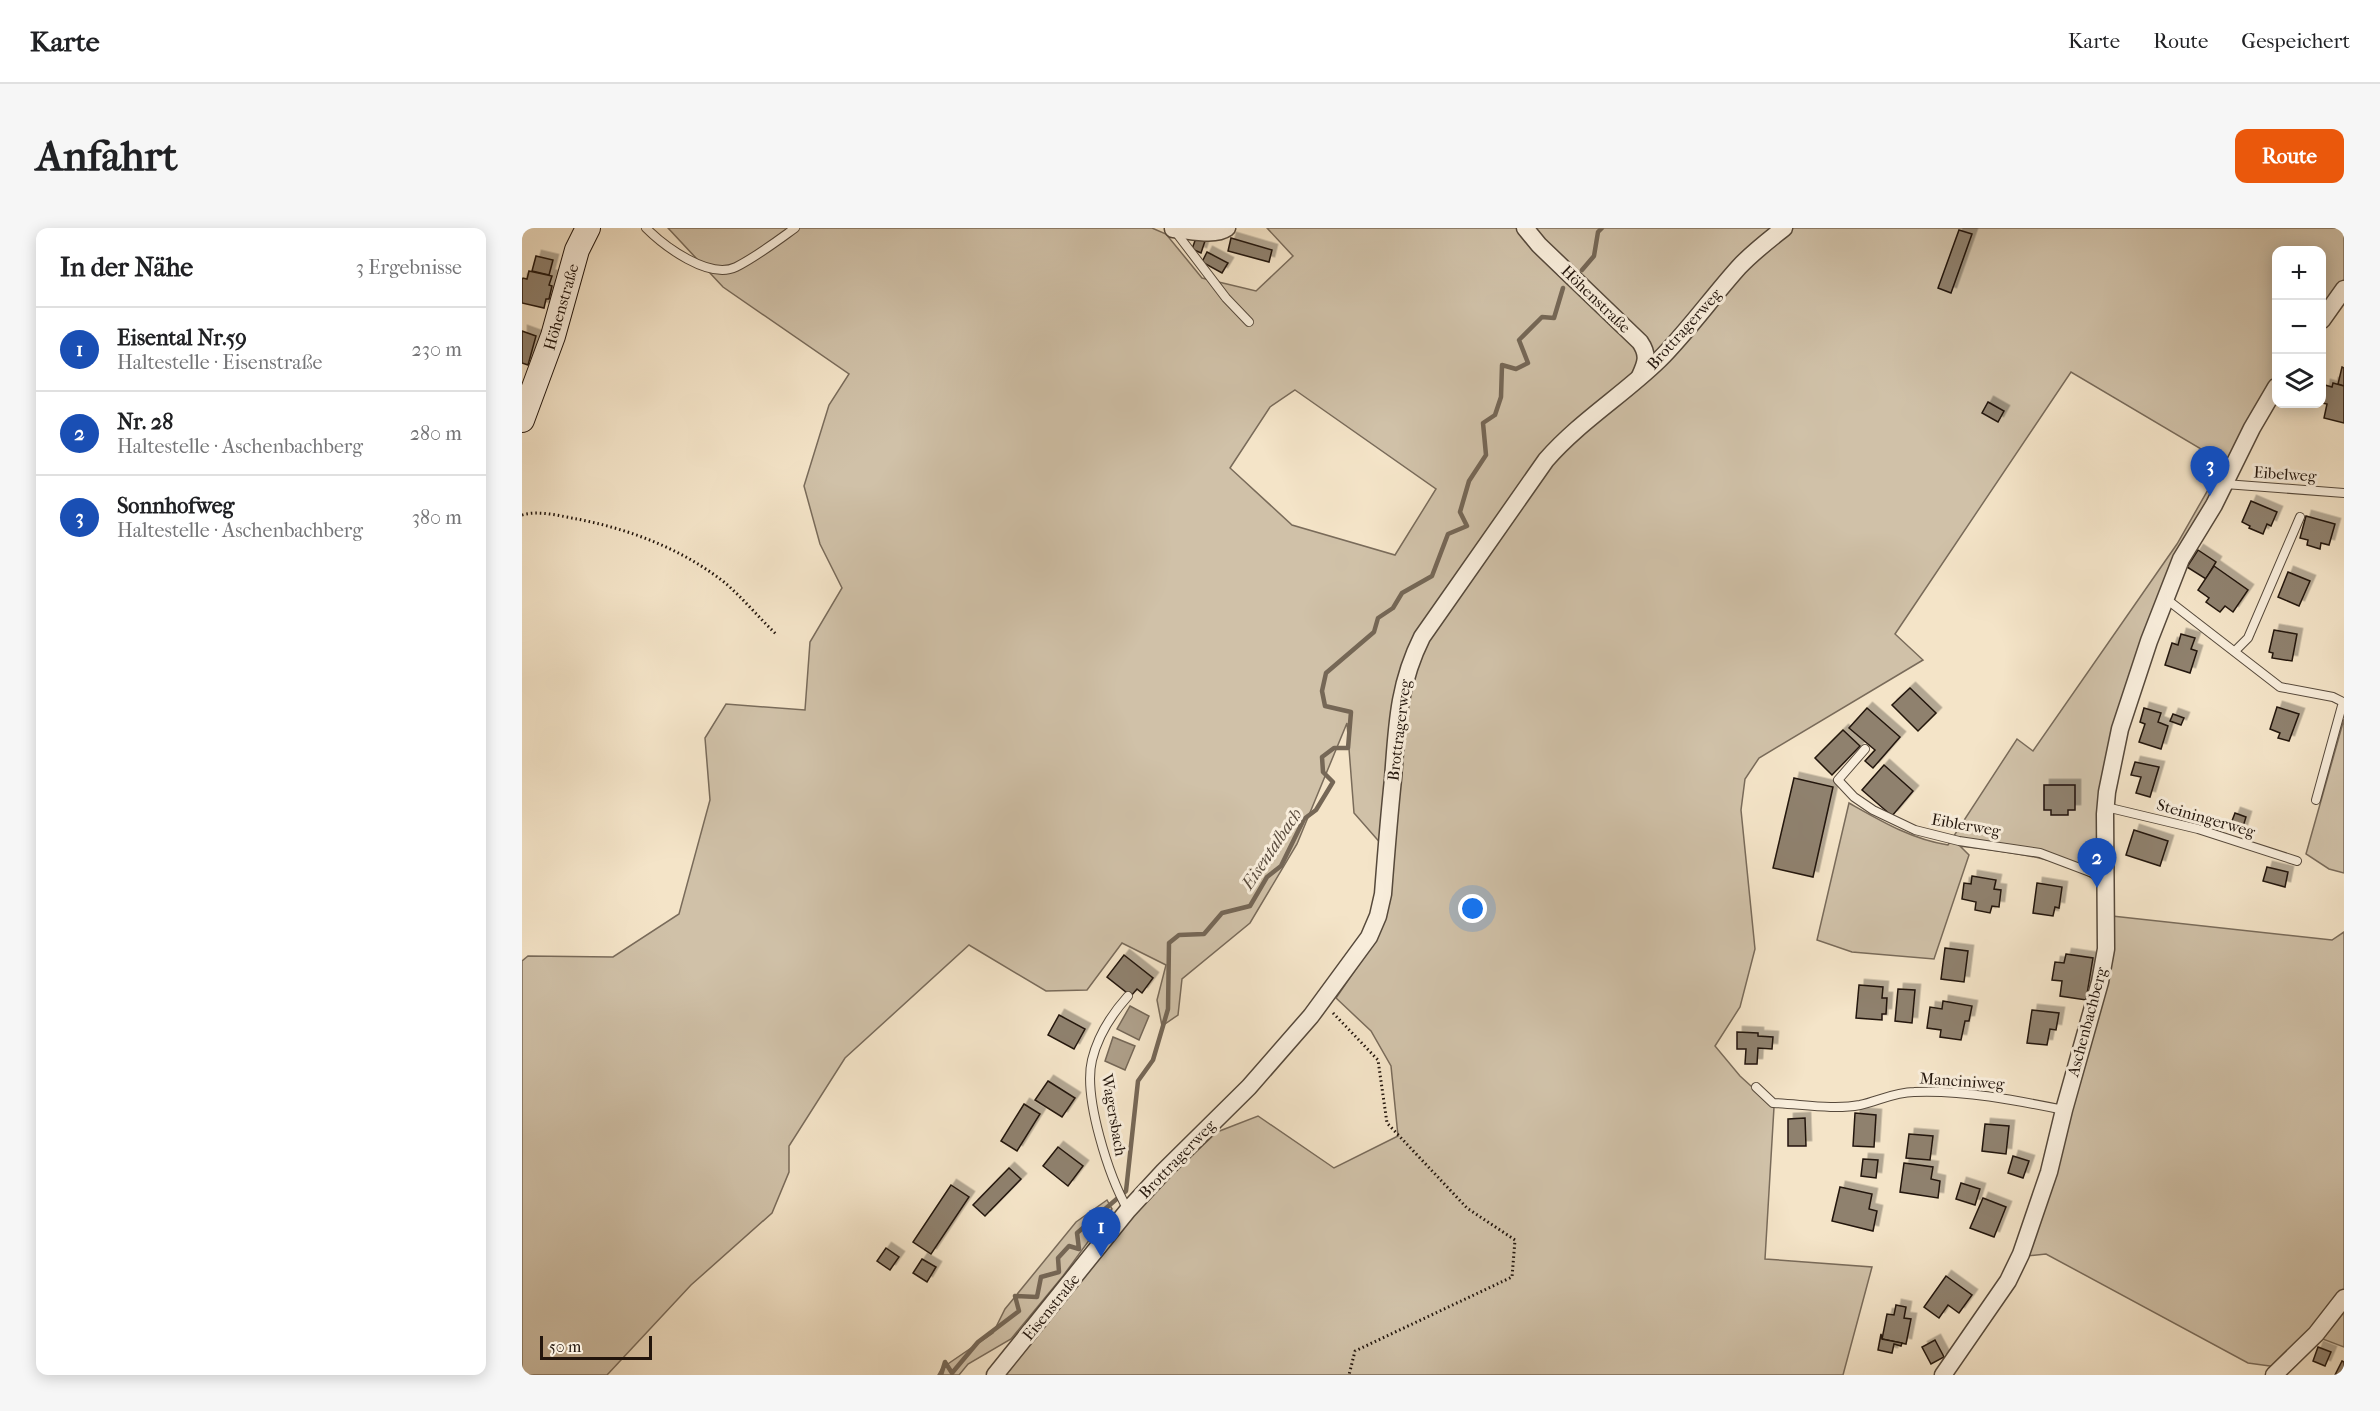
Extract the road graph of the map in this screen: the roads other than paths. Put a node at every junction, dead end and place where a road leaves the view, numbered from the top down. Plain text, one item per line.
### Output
1 (588, 228) edge
2 (646, 228) edge
3 (795, 228) edge
4 (1173, 228) edge
5 (1227, 228) edge
6 (1525, 228) edge
7 (1785, 228) edge
8 (2344, 289) edge
9 (2326, 314) edge
10 (1249, 322) dead end
11 (1640, 377) junction
12 (2272, 395) edge
13 (522, 420) edge
14 (2225, 484) junction
15 (2344, 493) edge
16 (2300, 517) dead end
17 (2164, 598) junction
18 (2235, 651) junction
19 (1865, 749) dead end
20 (2316, 800) dead end
21 (2106, 807) junction
22 (2297, 861) dead end
23 (2106, 878) junction
24 (1128, 996) dead end
25 (1756, 1087) dead end
26 (2064, 1110) junction
27 (1123, 1201) junction
28 (2344, 1298) edge
29 (995, 1375) edge
30 (1943, 1375) edge
31 (2274, 1375) edge

1 - 13 street, Höhenstraße
2 - 3 lane
4 - 5 street
4 - 10 lane
6 - 11 street, Höhenstraße
7 - 11 street, Brottragerweg
8 - 9 street
11 - 27 street, Brottragerweg
12 - 14 street, Aschenbachberg
14 - 15 lane, Eibelweg
14 - 17 street, Aschenbachberg
16 - 18 lane
17 - 18 lane
17 - 21 street, Aschenbachberg
18 - 20 lane
19 - 23 lane, Eiblerweg
21 - 22 lane, Steiningerweg
21 - 23 street, Aschenbachberg
23 - 26 street, Aschenbachberg
24 - 27 lane, Wagersbach
25 - 26 lane, Manciniweg
26 - 30 street, Aschenbachberg
27 - 29 street, Eisenstraße
28 - 31 street

